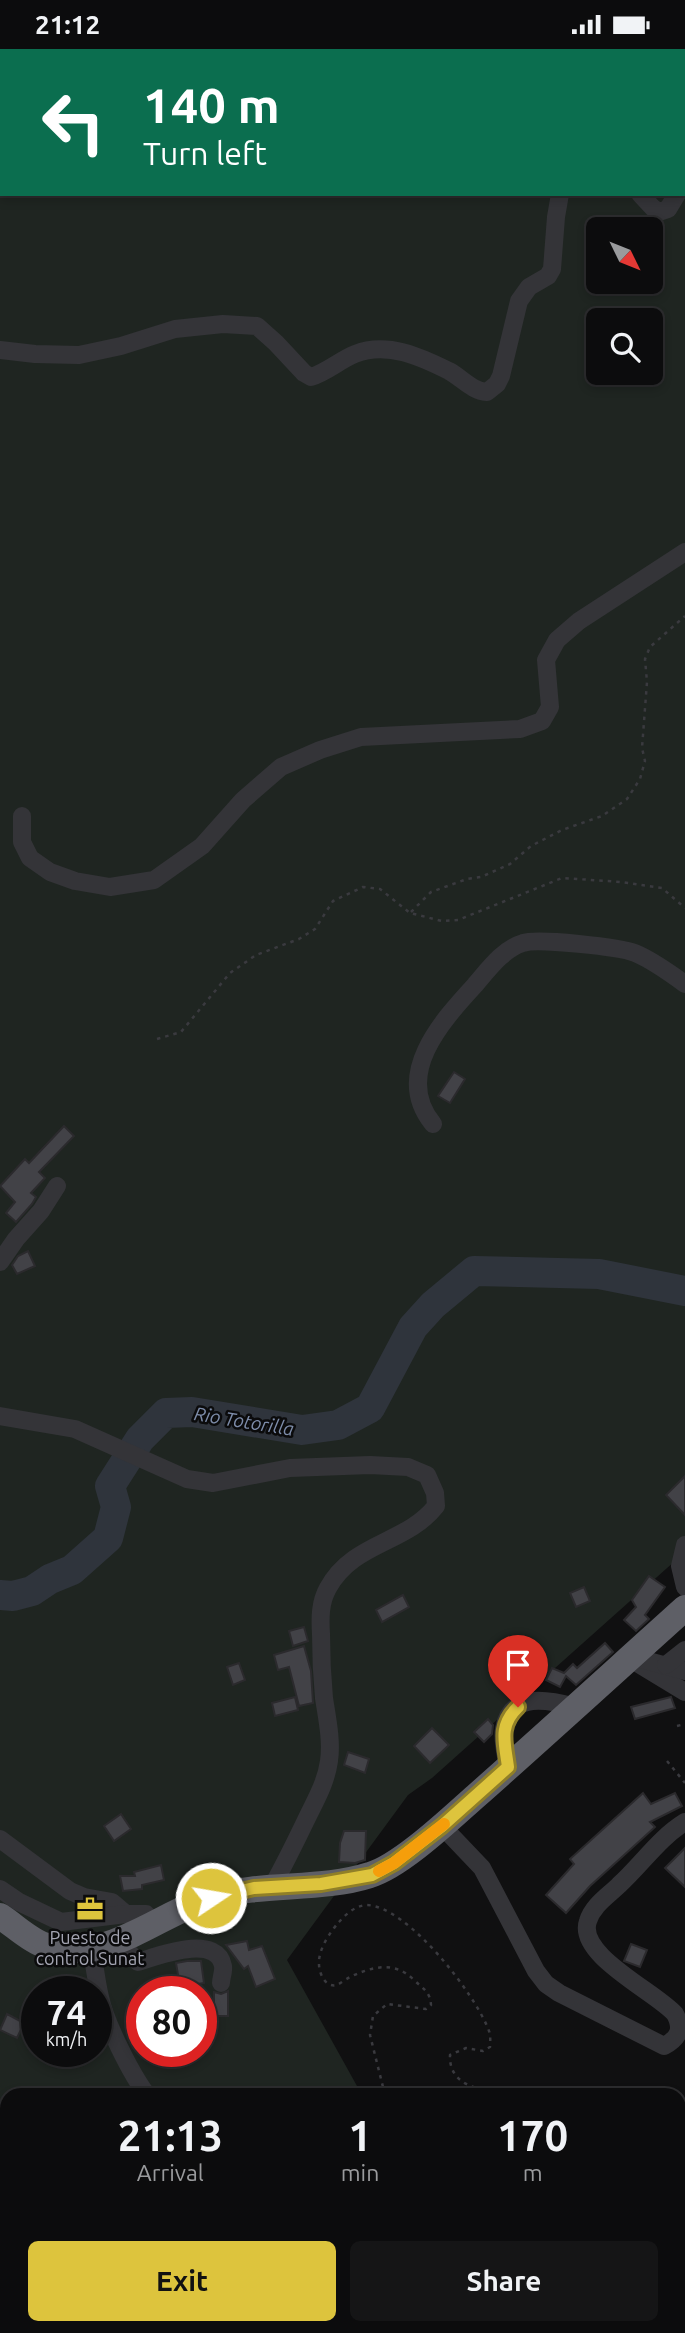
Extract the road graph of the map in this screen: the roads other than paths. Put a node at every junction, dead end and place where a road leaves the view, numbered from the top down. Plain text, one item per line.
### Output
1 (560, 196) edge
2 (642, 196) edge
3 (676, 196) edge
4 (0, 350) edge
5 (685, 552) edge
6 (22, 817) dead end
7 (685, 984) edge
8 (433, 1124) dead end
9 (57, 1186) dead end
10 (0, 1262) edge
11 (0, 1416) edge
12 (685, 1545) edge
13 (685, 1587) edge
14 (685, 1608) edge
15 (685, 1650) edge
16 (629, 1658) junction
17 (666, 1665) junction
18 (685, 1671) edge
19 (685, 1692) edge
20 (576, 1707) junction
21 (508, 1767) junction
22 (685, 1822) edge
23 (442, 1826) junction
24 (0, 1839) edge
25 (272, 1887) junction
26 (0, 1889) edge
27 (125, 1914) junction
28 (0, 1916) edge
29 (154, 1924) junction
30 (117, 1940) junction
31 (92, 1949) junction
32 (220, 1983) dead end
33 (141, 2088) edge

1 - 4 street
2 - 3 street
5 - 6 street
7 - 8 street
9 - 10 street
11 - 25 street
12 - 13 street
14 - 16 highway
15 - 17 street
16 - 17 street
16 - 19 street
16 - 20 highway
17 - 18 street
20 - 21 highway
20 - 21 street
21 - 23 highway
22 - 23 street
23 - 25 highway
24 - 27 street
25 - 29 highway
26 - 27 street
27 - 29 street
28 - 31 highway
29 - 30 highway
30 - 31 highway
30 - 32 street
31 - 33 street

